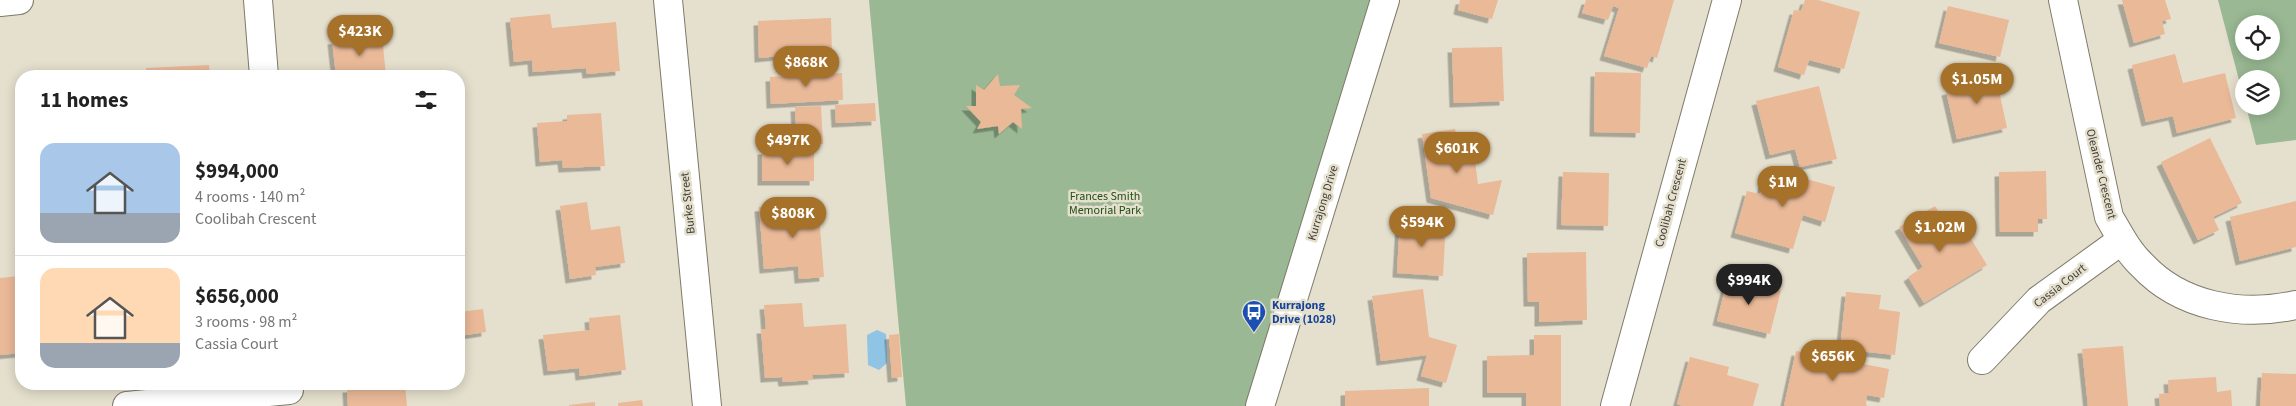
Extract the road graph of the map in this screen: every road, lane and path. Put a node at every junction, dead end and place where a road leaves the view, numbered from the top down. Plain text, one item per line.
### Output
1 (19, 0) edge
2 (258, 0) edge
3 (668, 0) edge
4 (1385, 0) edge
5 (1727, 0) edge
6 (2063, 0) edge
7 (0, 2) edge
8 (264, 70) edge
9 (2122, 240) junction
10 (2296, 305) edge
11 (1982, 360) dead end
12 (290, 393) edge
13 (126, 406) edge
14 (707, 406) edge
15 (1260, 406) edge
16 (1615, 406) edge

1 - 7 street
2 - 8 street
3 - 14 street, Burke Street
4 - 15 street, Kurrajong Drive
5 - 16 street, Coolibah Crescent
6 - 9 street, Oleander Crescent
9 - 10 street, Oleander Crescent
9 - 11 street, Cassia Court
12 - 13 street

